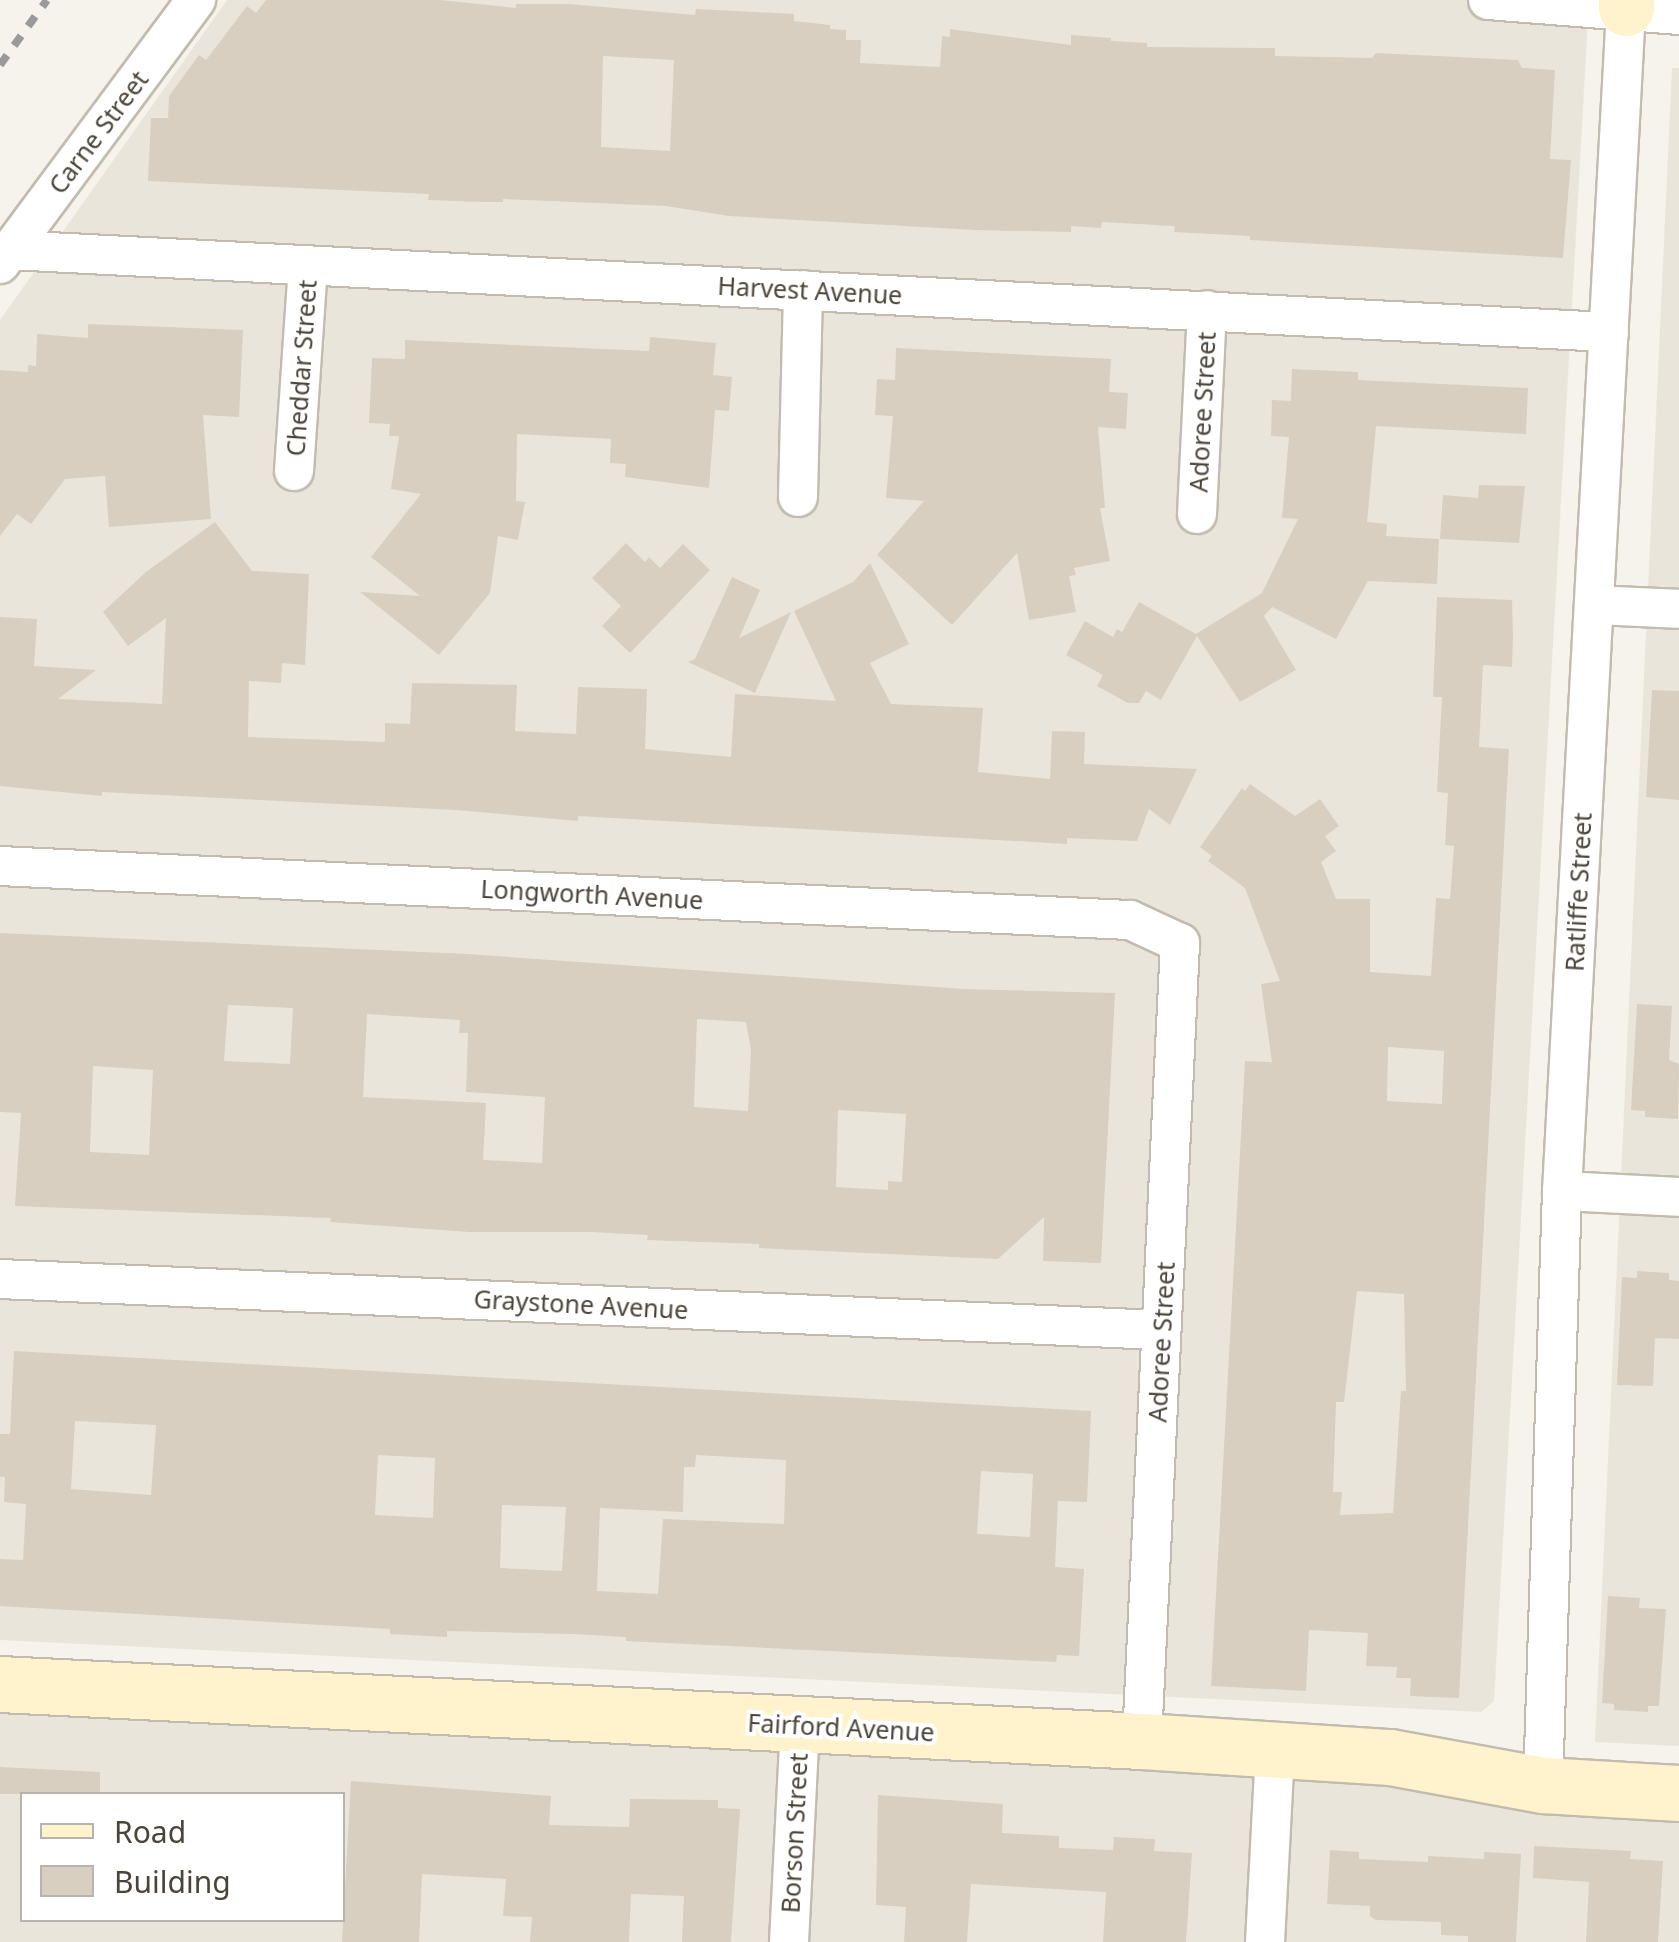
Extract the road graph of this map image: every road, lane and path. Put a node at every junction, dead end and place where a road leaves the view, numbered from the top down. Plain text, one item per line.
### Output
1 (196, 0) edge
2 (1488, 0) edge
3 (1626, 4) edge
4 (1679, 16) edge
5 (5, 257) edge
6 (308, 266) junction
7 (803, 290) junction
8 (1207, 310) junction
9 (1609, 332) junction
10 (294, 470) dead end
11 (798, 498) dead end
12 (1197, 514) dead end
13 (1595, 605) junction
14 (1679, 610) edge
15 (0, 866) edge
16 (1180, 943) joint
17 (1562, 1191) junction
18 (1679, 1197) edge
19 (0, 1279) edge
20 (1161, 1330) junction
21 (0, 1684) edge
22 (800, 1725) junction
23 (1142, 1741) junction
24 (1276, 1752) junction
25 (1543, 1785) junction
26 (1679, 1793) edge
27 (789, 1942) edge
28 (1265, 1942) edge

1 - 5 street, Carne Street
2 - 3 street
3 - 4 street
3 - 9 street, Ratliffe Street
5 - 6 street, Harvest Avenue
6 - 7 street, Harvest Avenue
6 - 10 street, Cheddar Street
7 - 8 street, Harvest Avenue
7 - 11 street
8 - 9 street, Harvest Avenue
8 - 12 street, Adoree Street
9 - 13 street, Ratliffe Street
13 - 14 street
13 - 17 street, Ratliffe Street
15 - 16 street, Longworth Avenue
16 - 20 street, Adoree Street
17 - 18 street
17 - 25 street, Ratliffe Street
19 - 20 street, Graystone Avenue
20 - 23 street, Adoree Street
21 - 22 street, Fairford Avenue
22 - 23 street, Fairford Avenue
22 - 27 street, Borson Street
23 - 24 street, Fairford Avenue
24 - 25 street, Fairford Avenue
24 - 28 street
25 - 26 street, Fairford Avenue

